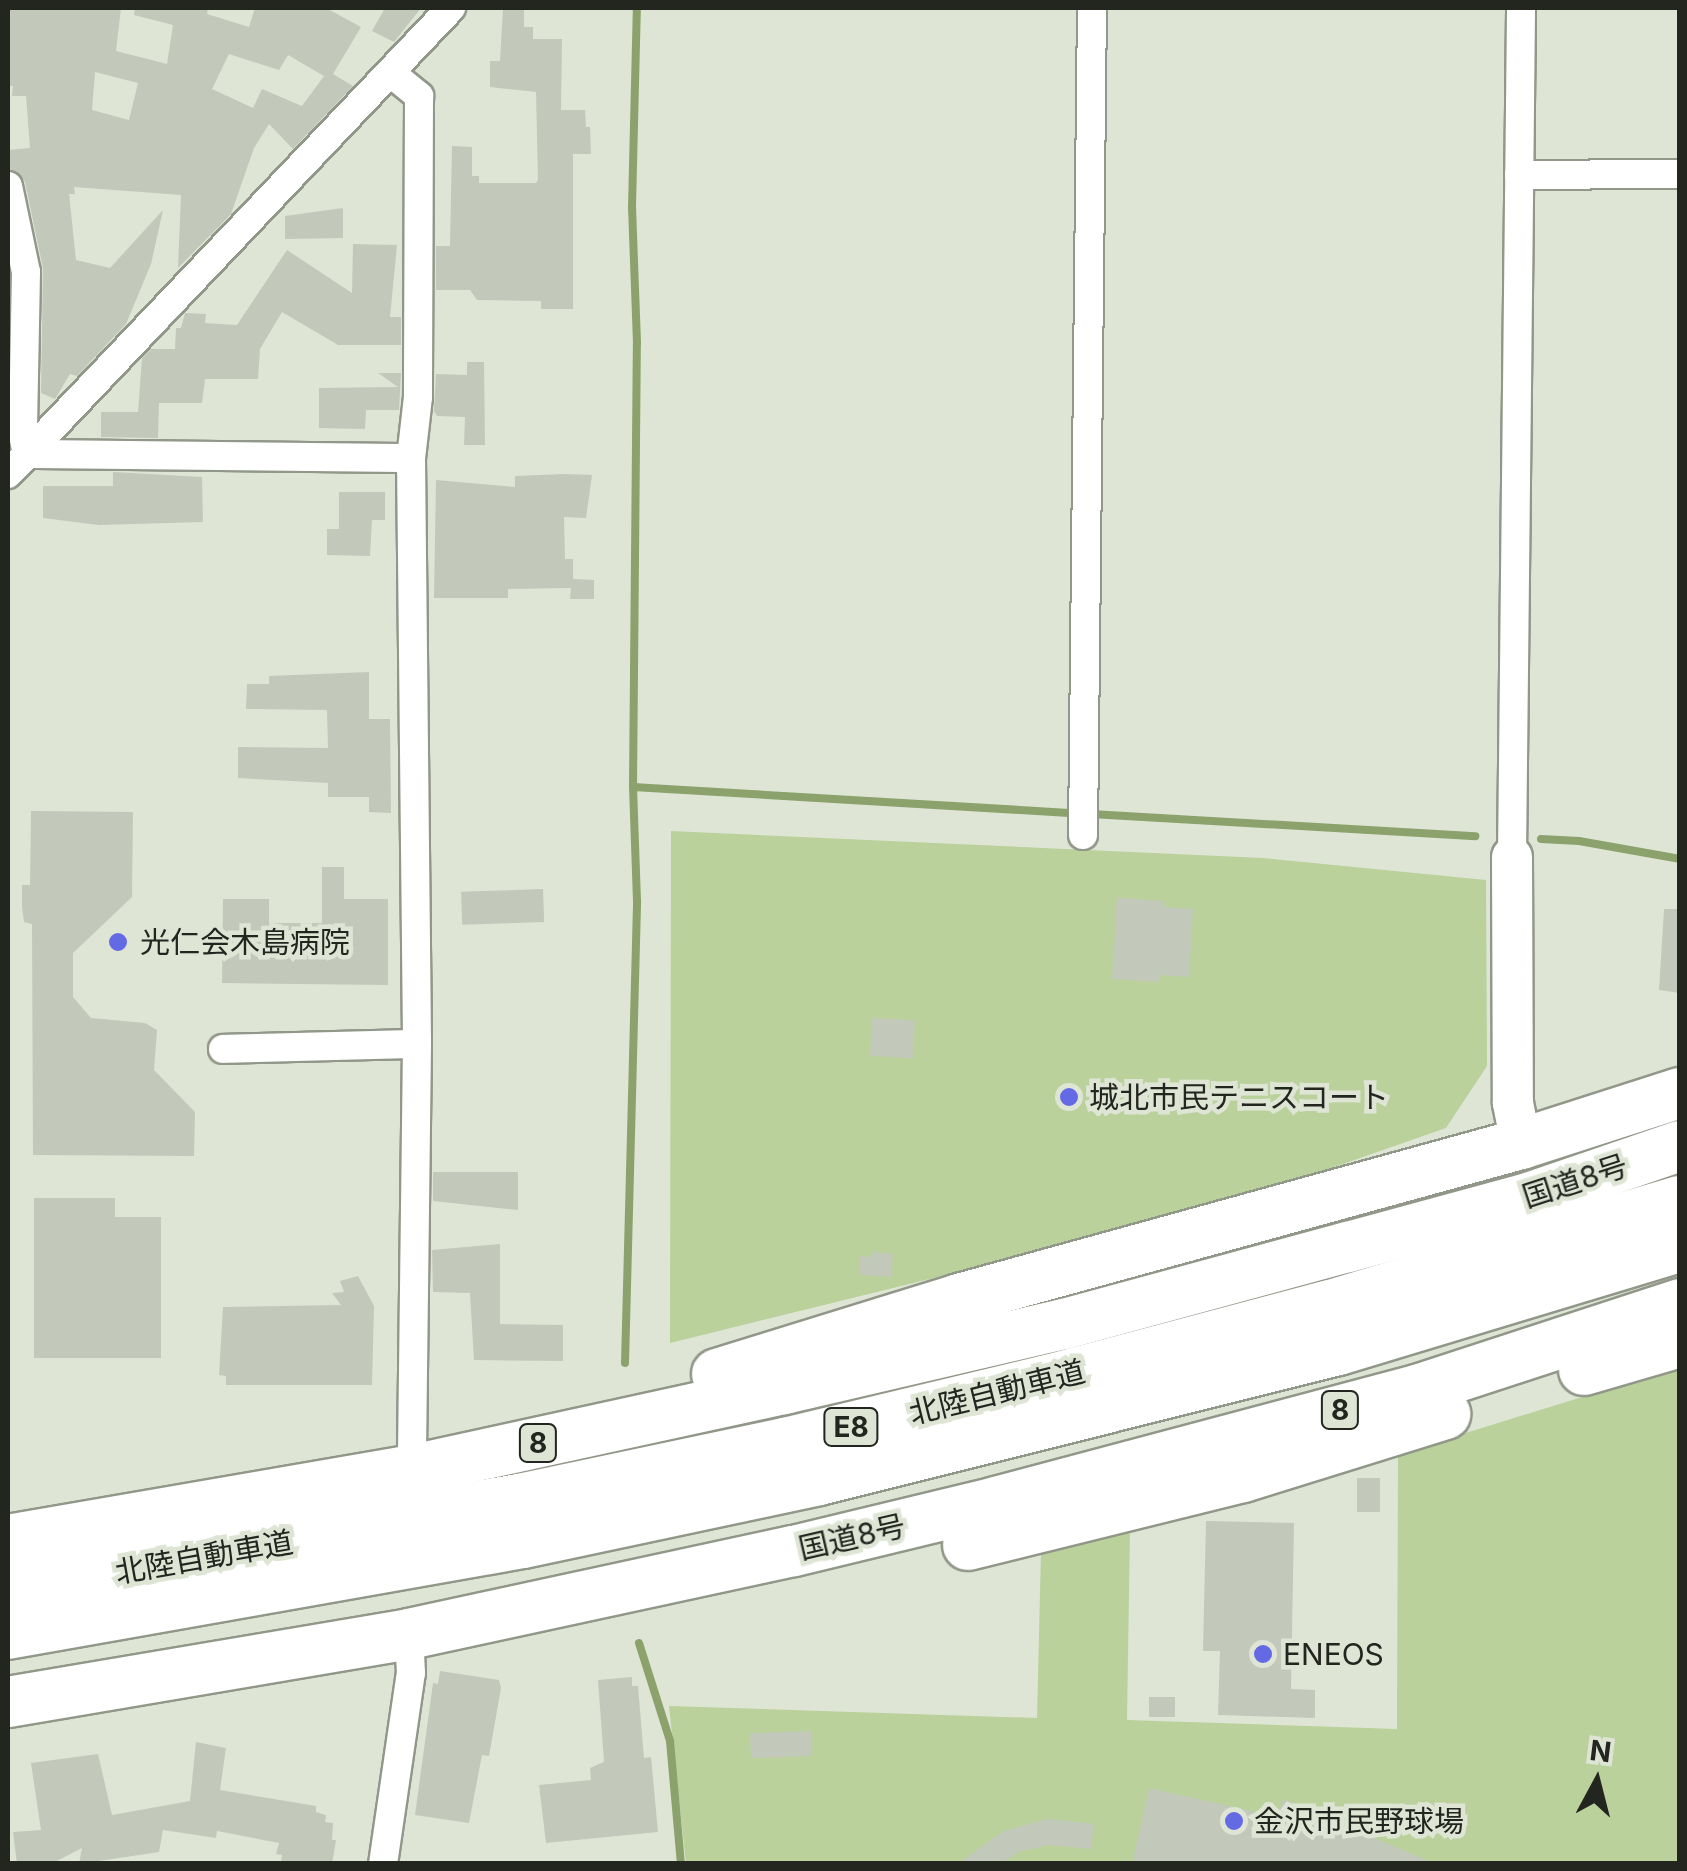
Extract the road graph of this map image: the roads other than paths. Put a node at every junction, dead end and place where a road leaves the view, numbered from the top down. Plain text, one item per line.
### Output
1 (1092, 8) edge
2 (1521, 8) edge
3 (440, 10) edge
4 (392, 74) junction
5 (1680, 174) edge
6 (1520, 175) junction
7 (8, 186) edge
8 (411, 458) junction
9 (17, 464) edge
10 (1083, 820) dead end
11 (1512, 857) joint
12 (418, 1044) junction
13 (223, 1049) dead end
14 (1680, 1092) edge
15 (1521, 1144) junction
16 (1680, 1146) edge
17 (1680, 1201) edge
18 (1680, 1247) edge
19 (1680, 1304) edge
20 (1680, 1342) edge
21 (412, 1470) junction
22 (8, 1540) edge
23 (8, 1590) edge
24 (533, 1607) junction
25 (8, 1634) edge
26 (409, 1634) junction
27 (8, 1702) edge
28 (383, 1864) edge

1 - 10 street
2 - 6 street
3 - 4 street
4 - 8 street
4 - 9 street
5 - 6 street
6 - 11 street
7 - 9 street
8 - 9 street
8 - 12 street
11 - 15 street
12 - 13 street
12 - 21 street
14 - 15 highway
15 - 21 highway
16 - 21 highway, 国道8号 / 8
17 - 23 highway, 北陸自動車道 / E8
18 - 25 highway, 北陸自動車道 / E8
19 - 24 highway, 国道8号 / 8
20 - 24 highway
21 - 22 highway, 国道8号 / 8
24 - 26 highway, 国道8号 / 8
26 - 27 highway, 国道8号 / 8
26 - 28 street

